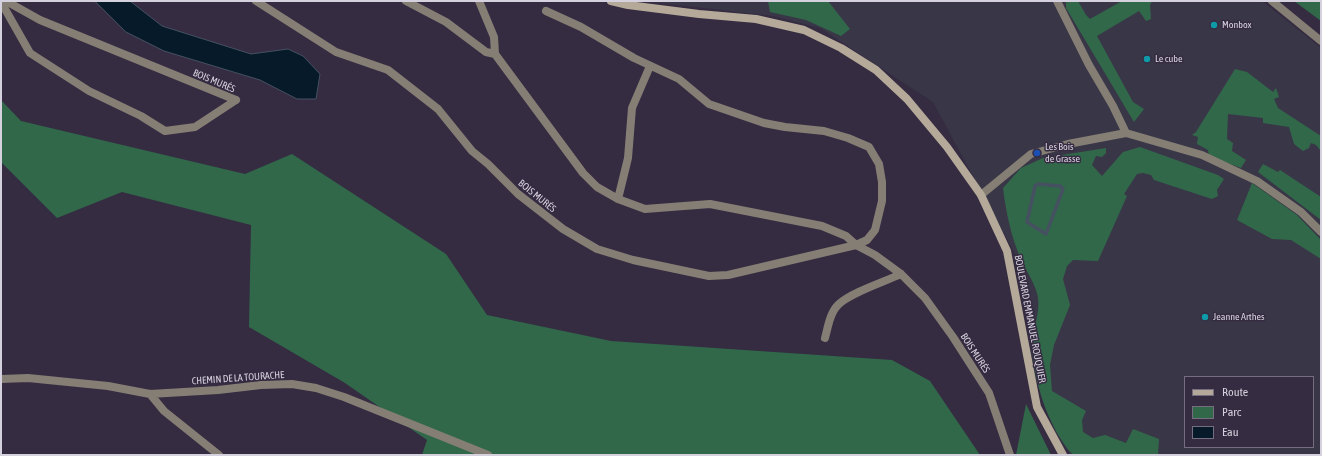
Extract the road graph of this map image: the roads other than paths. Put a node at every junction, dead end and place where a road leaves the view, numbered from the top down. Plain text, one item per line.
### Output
1 (6, 1) edge
2 (256, 1) edge
3 (406, 1) edge
4 (479, 1) edge
5 (611, 1) edge
6 (1056, 1) edge
7 (1272, 1) edge
8 (1, 2) edge
9 (546, 11) dead end
10 (1321, 41) edge
11 (495, 54) junction
12 (650, 66) junction
13 (1126, 133) junction
14 (981, 195) junction
15 (618, 199) junction
16 (1321, 232) edge
17 (856, 245) junction
18 (901, 274) junction
19 (825, 338) dead end
20 (1, 379) edge
21 (150, 394) junction
22 (219, 455) edge
23 (488, 455) edge
24 (1010, 455) edge
25 (1063, 455) edge

1 - 8 street, BOIS MURÉS
2 - 17 street, BOIS MURÉS
3 - 11 street, BOIS MURÉS
4 - 11 street
5 - 14 street, BOULEVARD EMMANUEL ROUQUIER
6 - 13 street
7 - 10 street
9 - 12 street, BOIS MURÉS
11 - 15 street, BOIS MURÉS
12 - 15 street
12 - 17 street, BOIS MURÉS
13 - 14 street
13 - 16 street
14 - 25 street, BOULEVARD EMMANUEL ROUQUIER
15 - 17 street, BOIS MURÉS
17 - 18 street, BOIS MURÉS
18 - 19 street
18 - 24 street, BOIS MURÉS
20 - 21 street, CHEMIN DE LA TOURACHE
21 - 22 street
21 - 23 street, CHEMIN DE LA TOURACHE

